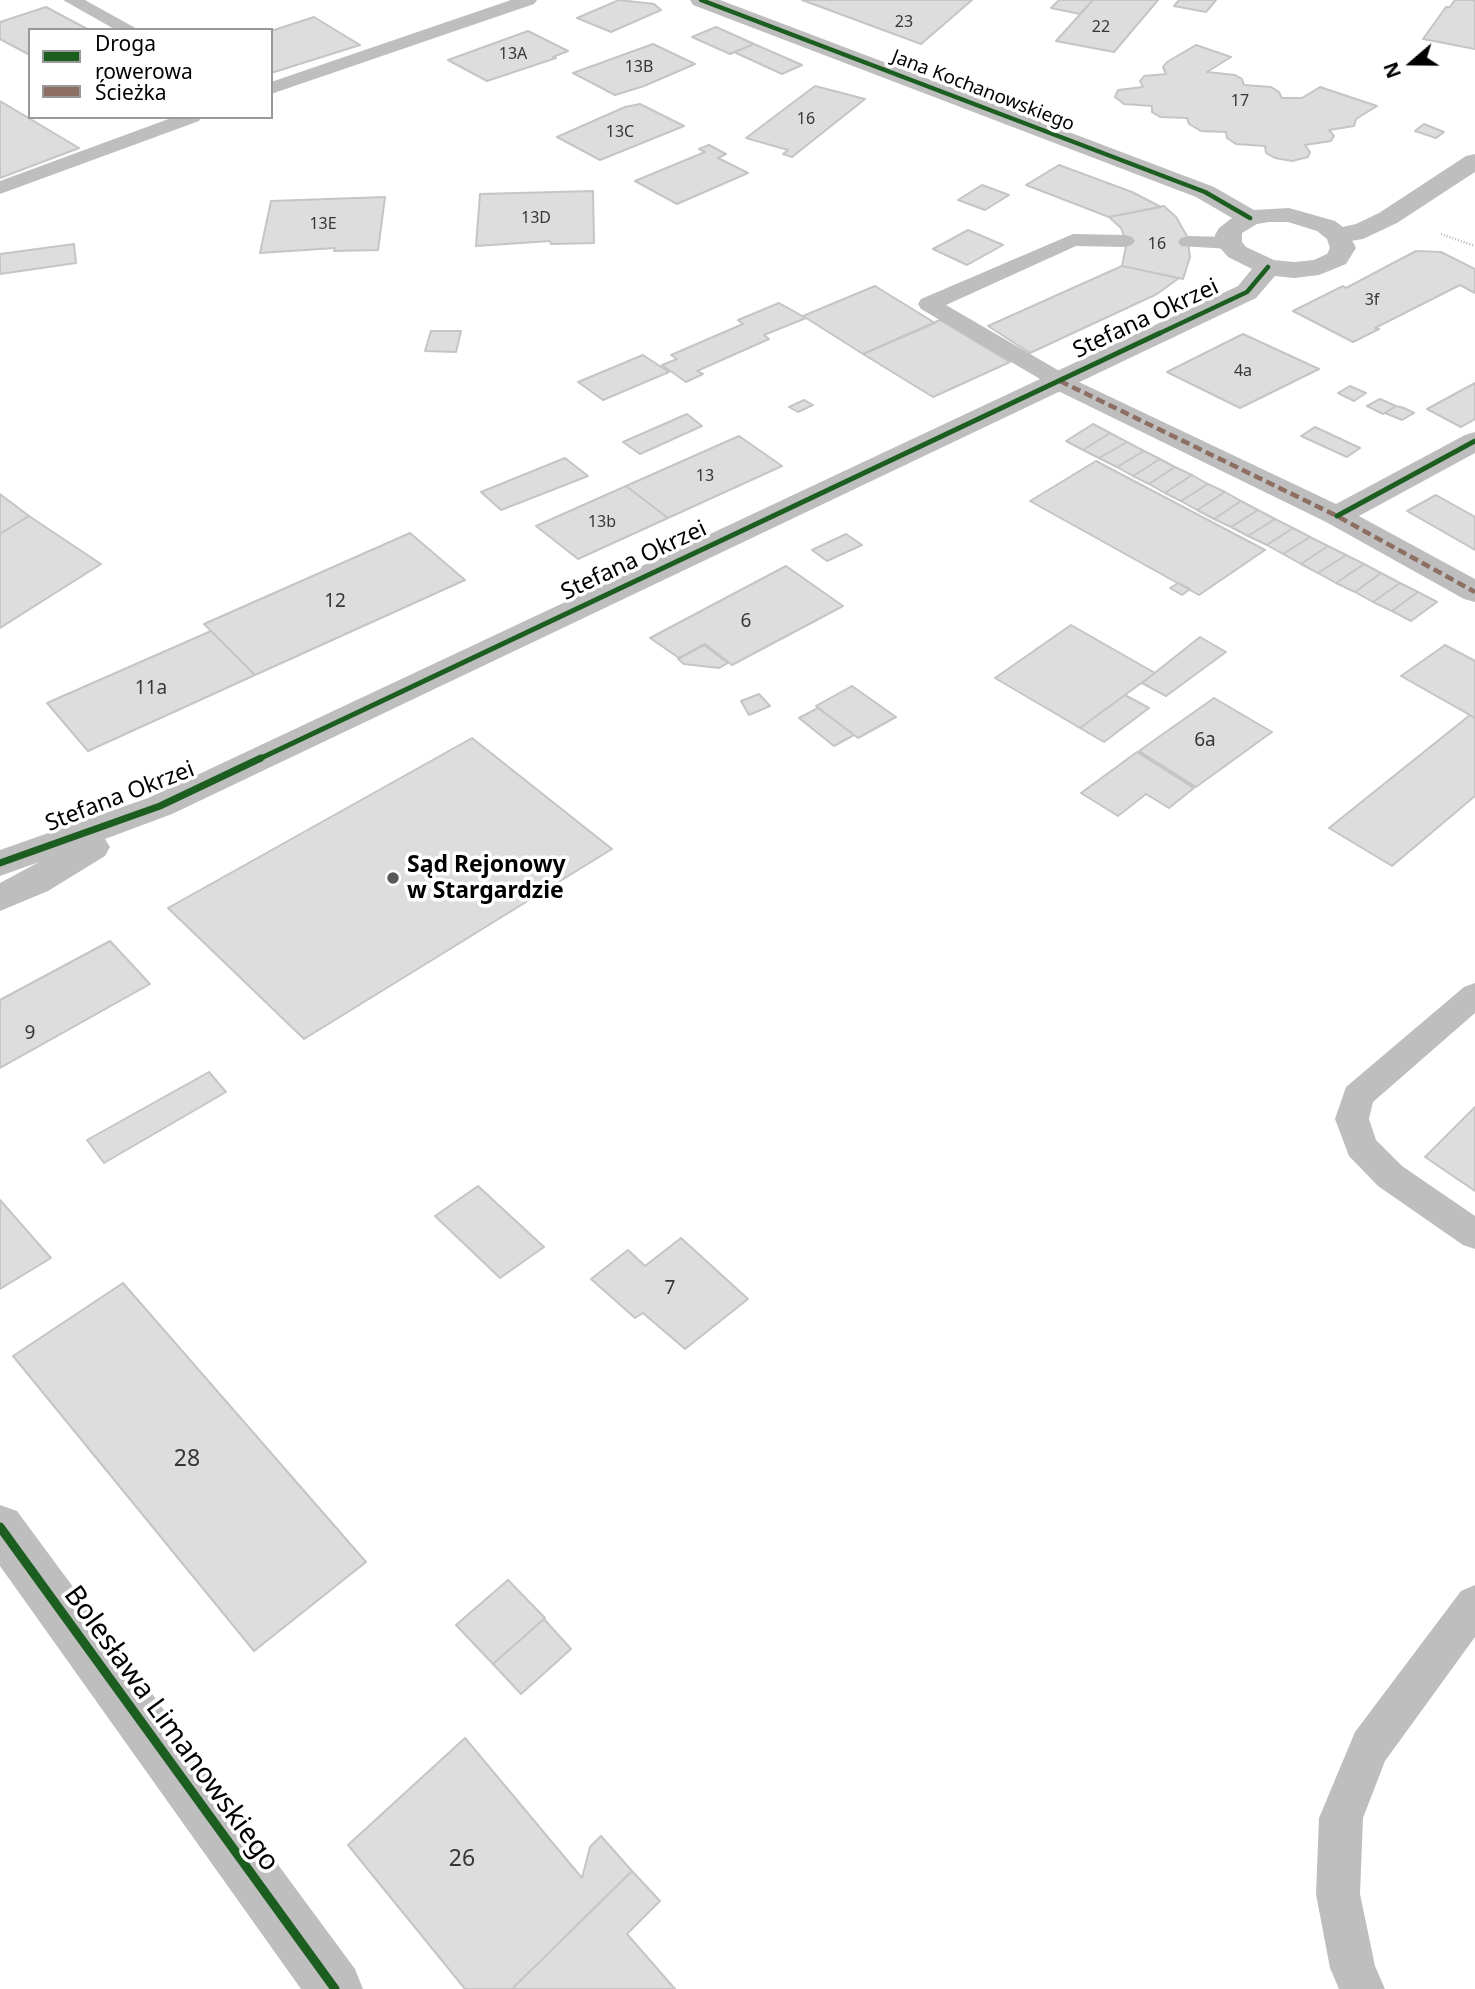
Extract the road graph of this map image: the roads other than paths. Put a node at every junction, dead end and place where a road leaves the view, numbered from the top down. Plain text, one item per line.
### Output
1 (72, 0) edge
2 (528, 0) edge
3 (701, 0) edge
4 (126, 28) edge
5 (273, 87) edge
6 (187, 119) edge
7 (1475, 161) edge
8 (0, 188) edge
9 (1251, 218) junction
10 (1338, 235) junction
11 (1125, 241) dead end
12 (1188, 242) dead end
13 (1229, 243) junction
14 (1268, 267) junction
15 (1060, 381) junction
16 (1475, 442) edge
17 (1337, 516) junction
18 (1475, 592) edge
19 (160, 806) junction
20 (0, 863) edge
21 (0, 898) edge
22 (1475, 995) edge
23 (1475, 1235) edge
24 (0, 1527) edge
25 (1475, 1604) edge
26 (335, 1989) edge
27 (1362, 1989) edge

1 - 4 lane
2 - 5 lane
3 - 9 street, Jana Kochanowskiego
6 - 8 lane
7 - 10 street
9 - 10 street
9 - 13 street
10 - 14 street
11 - 15 lane
12 - 13 lane
13 - 14 street
14 - 15 street, Stefana Okrzei
15 - 17 street
15 - 19 street, Stefana Okrzei
16 - 17 street
17 - 18 street
19 - 20 street, Stefana Okrzei
19 - 21 street, Stefana Okrzei
22 - 23 lane
24 - 26 street, Bolesława Limanowskiego
25 - 27 lane

